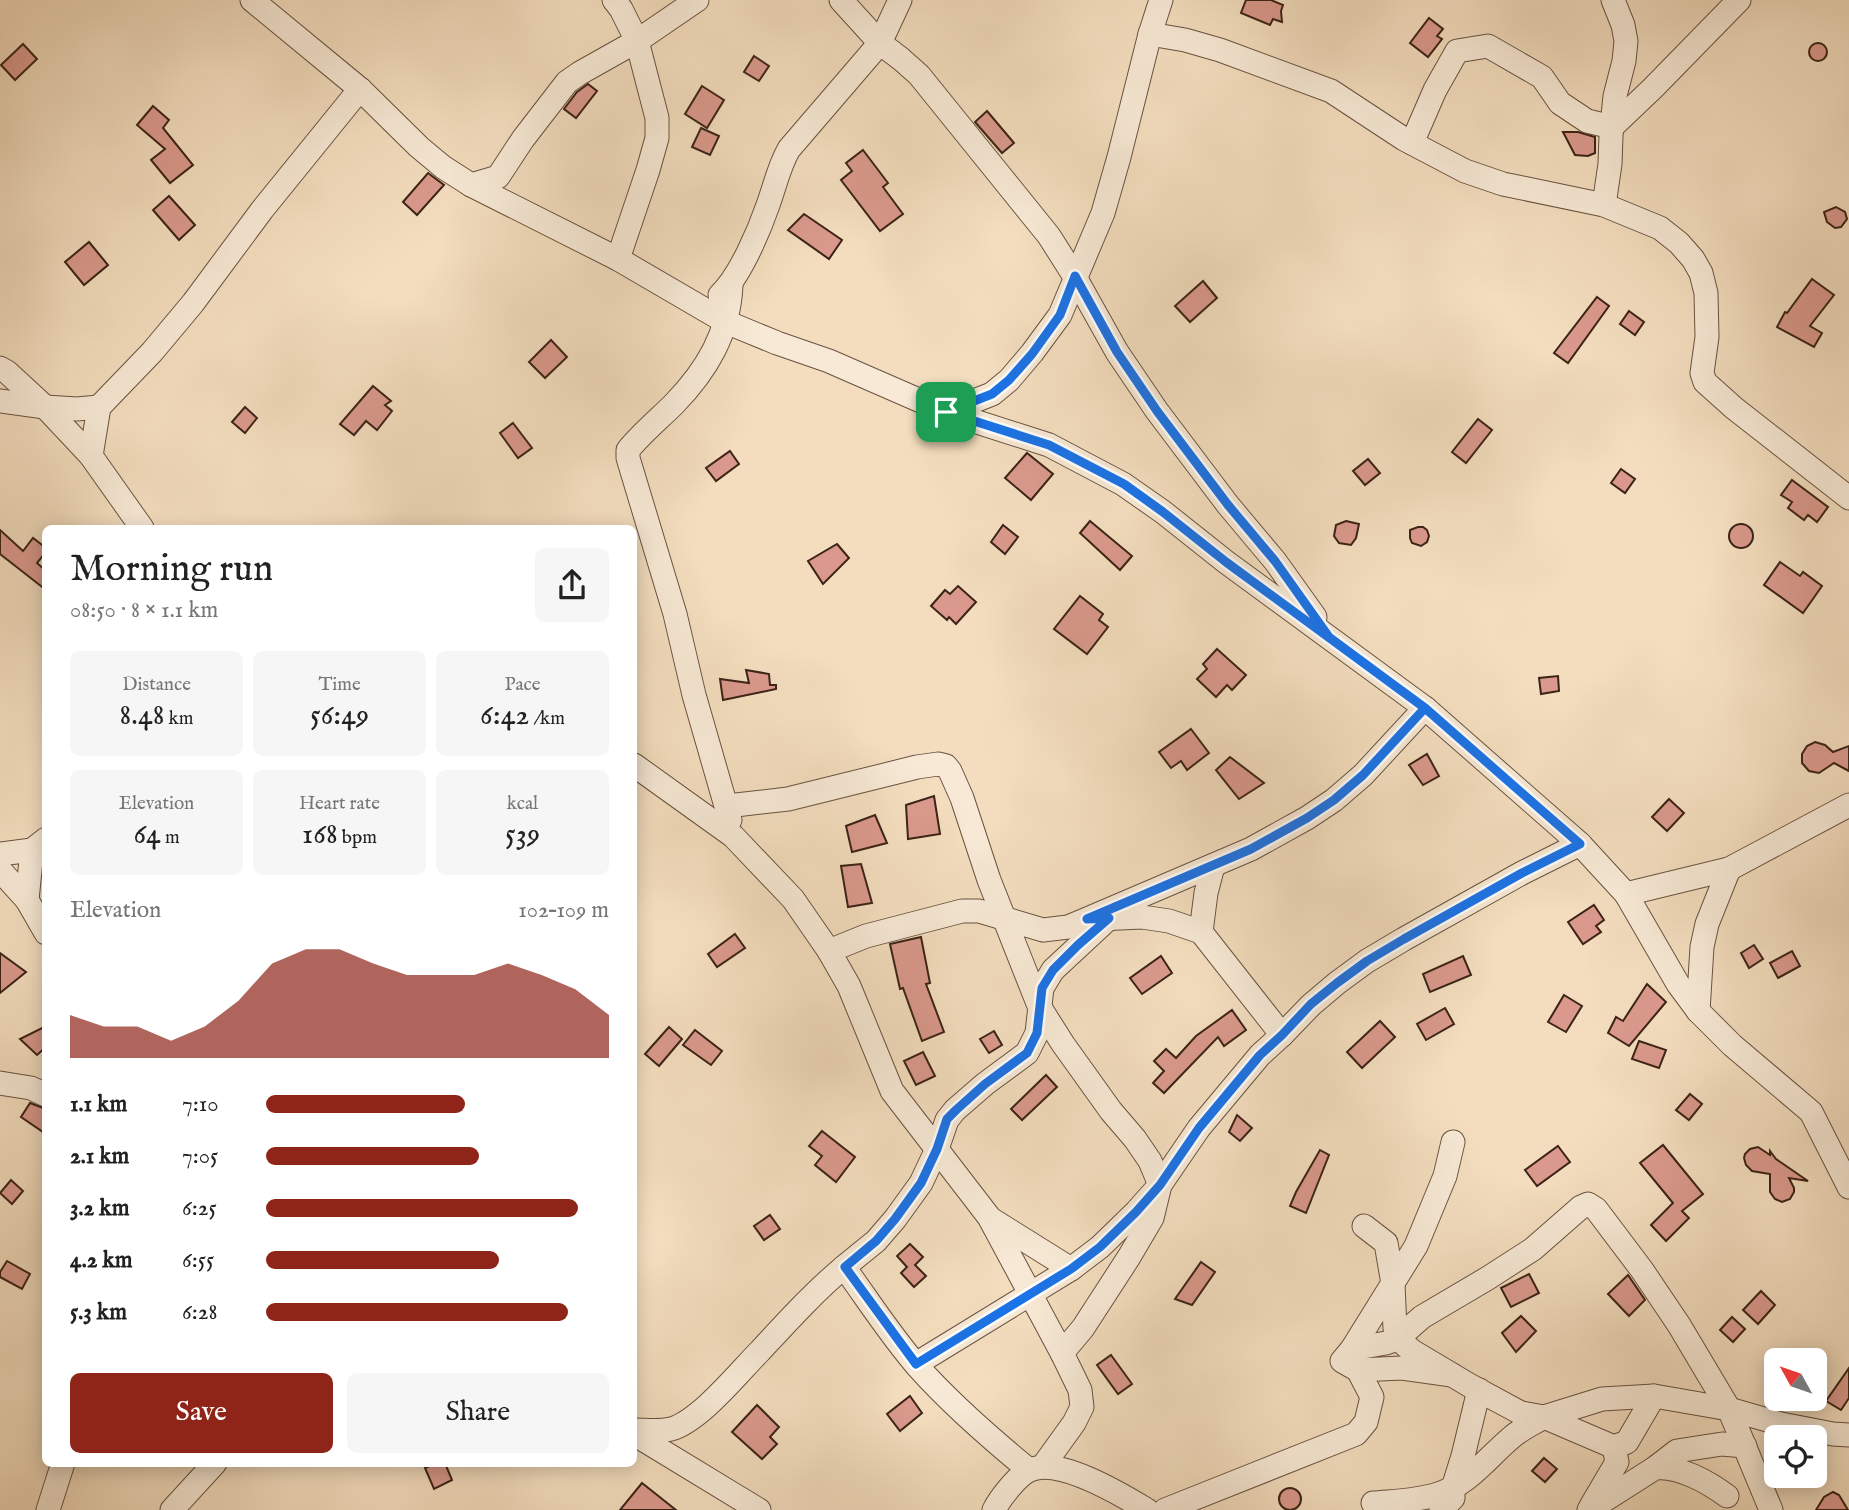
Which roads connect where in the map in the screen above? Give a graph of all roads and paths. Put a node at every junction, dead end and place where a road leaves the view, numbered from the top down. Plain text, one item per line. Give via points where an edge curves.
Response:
1 (252, 0) edge
2 (614, 0) edge
3 (697, 0) edge
4 (841, 0) edge
5 (901, 0) edge
6 (1161, 0) edge
7 (1613, 0) edge
8 (1740, 0) edge
9 (1150, 34) junction
10 (637, 41) junction
11 (880, 43) junction
12 (360, 89) junction
13 (1612, 128) junction
14 (1412, 144) junction
15 (471, 185) junction
16 (1604, 205) junction
17 (618, 259) junction
18 (1075, 276) junction
19 (731, 285) junction
20 (700, 308) junction
21 (726, 322) junction
22 (0, 368) edge
23 (0, 401) edge
24 (45, 407) junction
25 (99, 407) junction
26 (946, 412) junction
27 (91, 456) junction
28 (1849, 498) edge
29 (140, 525) edge
30 (1329, 637) junction
31 (1425, 708) junction
32 (637, 767) edge
33 (1849, 805) edge
34 (727, 806) junction
35 (733, 836) junction
36 (38, 844) edge
37 (1580, 844) junction
38 (0, 854) edge
39 (1213, 866) junction
40 (1729, 869) junction
41 (0, 870) edge
42 (1626, 894) junction
43 (27, 900) junction
44 (1003, 917) junction
45 (1098, 919) junction
46 (42, 926) edge
47 (1201, 932) junction
48 (829, 951) junction
49 (1039, 1006) junction
50 (1698, 1011) junction
51 (1282, 1035) junction
52 (0, 1083) edge
53 (42, 1093) edge
54 (1452, 1142) dead end
55 (937, 1149) junction
56 (1160, 1185) junction
57 (1849, 1187) edge
58 (989, 1217) junction
59 (1364, 1226) dead end
60 (845, 1267) junction
61 (1071, 1269) junction
62 (1393, 1284) junction
63 (1030, 1294) junction
64 (1403, 1337) junction
65 (1062, 1353) junction
66 (1355, 1359) junction
67 (916, 1364) junction
68 (1452, 1375) junction
69 (1479, 1390) junction
70 (1654, 1396) junction
71 (1729, 1409) junction
72 (1544, 1417) junction
73 (637, 1432) edge
74 (637, 1434) edge
75 (1849, 1435) edge
76 (1745, 1446) junction
77 (1614, 1447) junction
78 (61, 1467) edge
79 (211, 1467) edge
80 (1036, 1468) junction
81 (1655, 1468) junction
82 (1453, 1488) junction
83 (1727, 1496) dead end
84 (1373, 1503) dead end
85 (48, 1510) edge
86 (172, 1510) edge
87 (760, 1510) edge
88 (994, 1510) edge
89 (1147, 1510) edge
90 (1165, 1510) edge
91 (1441, 1510) edge
92 (1772, 1510) edge

1 - 12 street
2 - 10 street
3 - 10 street
4 - 11 street
5 - 11 street
6 - 9 street
7 - 13 street via 1626,41
8 - 13 street
9 - 14 street via 1220,50 1331,91
9 - 18 street via 1103,214
10 - 15 street via 567,82 498,177
10 - 17 street via 657,118 657,138
11 - 18 street via 919,75 1018,196
11 - 19 street via 782,160 768,206
12 - 15 street via 427,154
12 - 25 street via 193,303
13 - 14 street via 1587,121 1560,103 1542,77 1488,46 1457,51
13 - 16 street
14 - 16 street via 1503,184
15 - 17 street
16 - 28 street via 1660,228 1679,243 1701,273 1706,292 1705,382
17 - 20 street
18 - 26 street via 1060,315 1009,380 992,394
18 - 30 street via 1117,352 1157,411
19 - 20 street
19 - 21 street
20 - 21 street
21 - 26 street
21 - 34 street via 699,376 628,450 628,458
22 - 24 street
23 - 24 street
24 - 25 street
24 - 27 street
25 - 27 street
26 - 30 street via 1049,445 1124,484
27 - 29 street
30 - 31 street
31 - 37 street
31 - 39 street via 1334,800 1277,836
32 - 35 street
33 - 40 street
34 - 35 street
34 - 44 street via 788,799 917,767 946,766 962,798
35 - 48 street via 793,899
36 - 38 street
36 - 43 street
37 - 42 street
37 - 51 street via 1367,961 1311,1004
39 - 45 street via 1156,888
39 - 47 street
40 - 42 street
40 - 50 street via 1707,924
41 - 43 street
42 - 50 street
43 - 46 street
44 - 45 street via 1043,930
44 - 48 street via 962,911 866,936
44 - 49 street
45 - 47 street via 1142,917
45 - 49 street via 1053,970 1042,988
47 - 51 street
48 - 55 street via 849,986 892,1091
49 - 55 street via 1037,1033 1027,1053 947,1119
49 - 56 street via 1150,1161
50 - 57 street via 1811,1112
51 - 56 street via 1199,1128
52 - 53 street
54 - 62 street via 1445,1176 1416,1246
55 - 58 street
55 - 60 street via 921,1183 895,1219
56 - 61 street via 1100,1247
56 - 65 street via 1152,1218 1083,1328
58 - 61 street
58 - 63 street
59 - 62 street via 1386,1243
60 - 67 street
60 - 73 street via 811,1296 709,1404 672,1429
61 - 63 street
62 - 64 street via 1395,1329
62 - 66 street
63 - 65 street
63 - 67 street
64 - 66 street
64 - 68 street via 1412,1351
64 - 71 street via 1422,1317 1533,1249 1588,1204 1642,1270
65 - 80 street via 1080,1390 1082,1407
66 - 68 street
66 - 90 street via 1372,1396 1366,1422 1356,1434
67 - 80 street via 971,1420
68 - 69 street
69 - 72 street via 1521,1413
69 - 82 street
70 - 71 street
70 - 72 street via 1602,1399
70 - 77 street via 1627,1442
71 - 75 street via 1781,1424
71 - 76 street
72 - 77 street
72 - 82 street via 1513,1436
74 - 87 street
76 - 81 street via 1721,1444 1677,1451
76 - 92 street
77 - 81 street via 1617,1462 1589,1510
78 - 85 street
79 - 86 street
80 - 88 street via 998,1501
80 - 89 street via 1059,1468 1084,1477
81 - 83 street via 1667,1466 1709,1483
82 - 84 street via 1416,1500
82 - 91 street via 1452,1498

